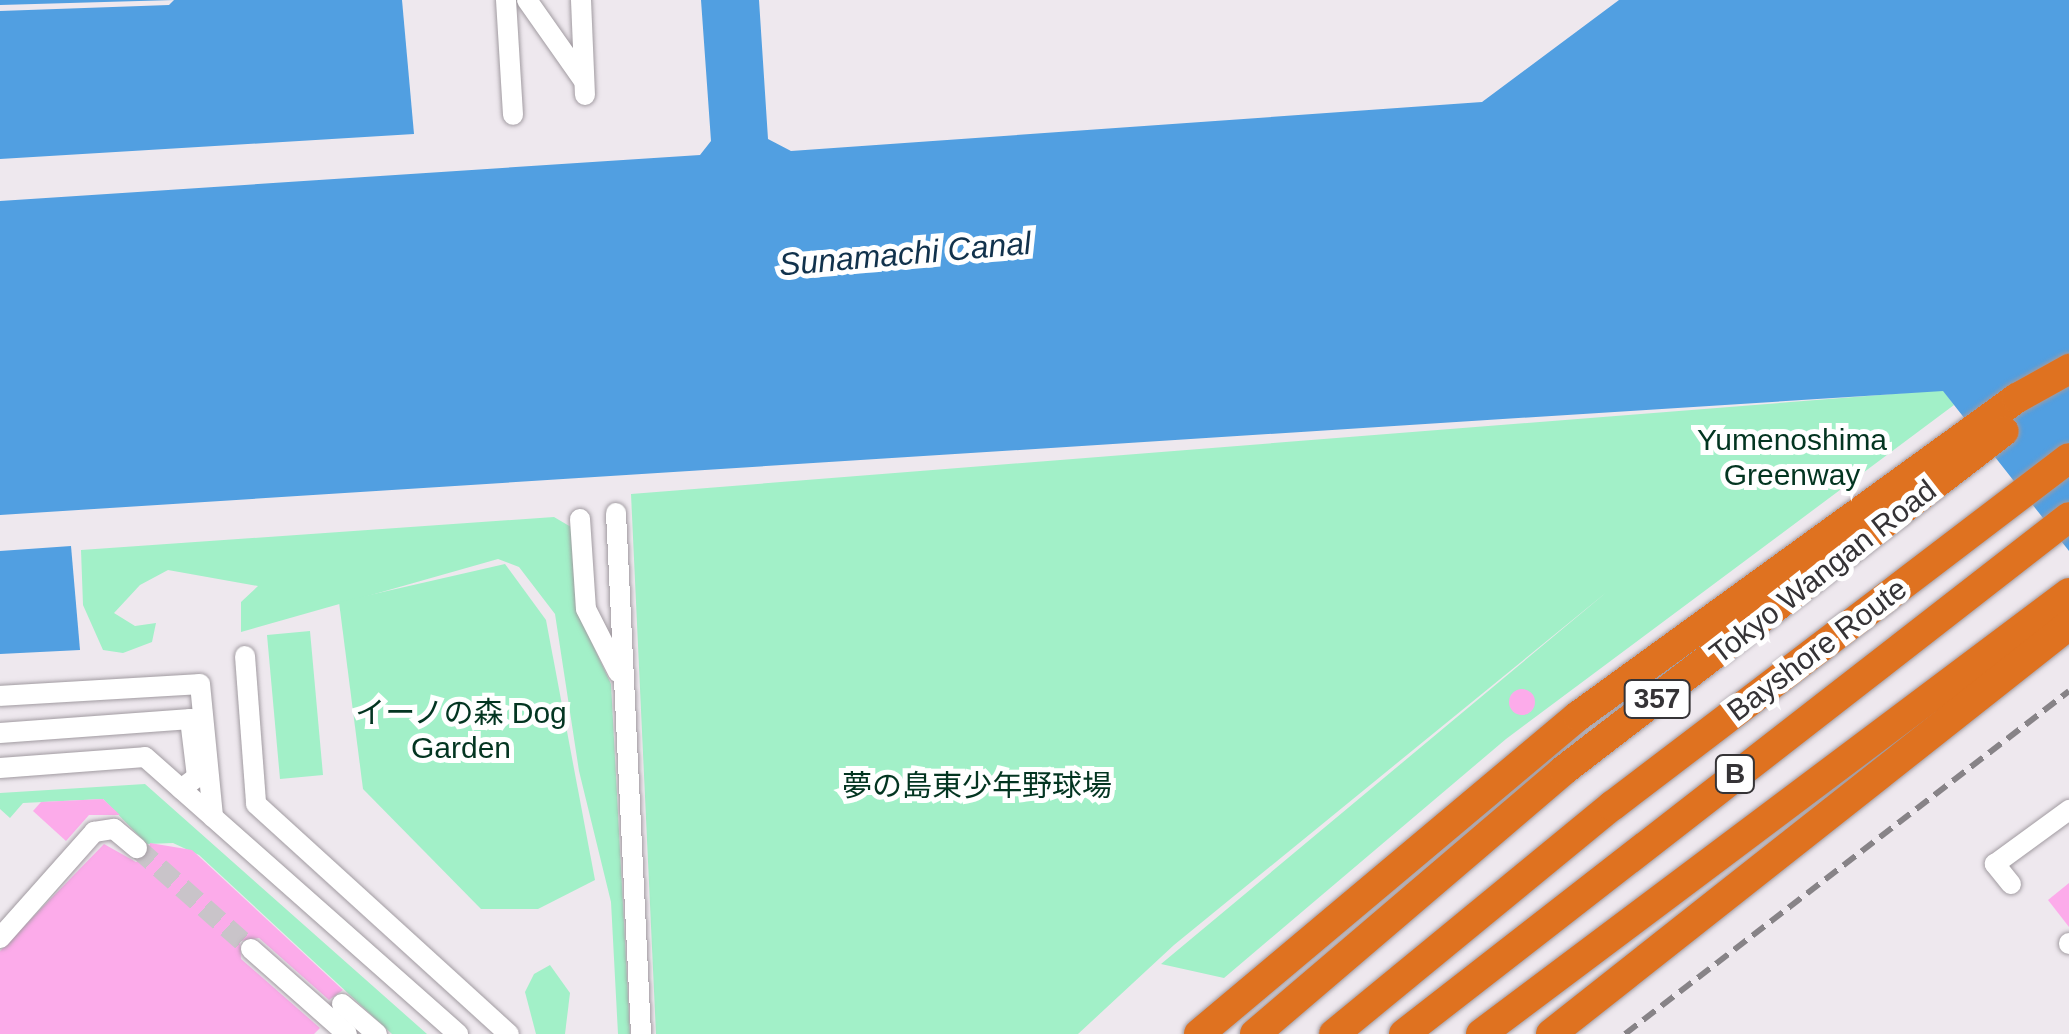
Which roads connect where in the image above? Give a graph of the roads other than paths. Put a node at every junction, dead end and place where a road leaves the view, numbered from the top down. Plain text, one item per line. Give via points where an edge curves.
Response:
1 (506, 0) edge
2 (527, 0) edge
3 (580, 0) edge
4 (514, 116) dead end
5 (2069, 368) edge
6 (2069, 378) edge
7 (2069, 458) edge
8 (616, 513) dead end
9 (2069, 517) edge
10 (580, 519) dead end
11 (2069, 593) edge
12 (2069, 625) edge
13 (245, 656) dead end
14 (621, 678) junction
15 (0, 696) edge
16 (0, 733) edge
17 (0, 768) edge
18 (182, 790) junction
19 (2069, 810) edge
20 (213, 818) junction
21 (137, 848) tunnel mouth
22 (2011, 884) dead end
23 (0, 938) edge
24 (251, 949) tunnel mouth
25 (342, 1004) dead end
26 (1208, 1031) edge
27 (504, 1032) edge
28 (347, 1034) edge
29 (376, 1034) edge
30 (458, 1034) edge
31 (641, 1034) edge
32 (1255, 1034) edge
33 (1334, 1034) edge
34 (1404, 1034) edge
35 (1481, 1034) edge
36 (1552, 1034) edge

1 - 4 lane
2 - 3 lane via 585,88
5 - 26 highway, 357 via 2016,398 1506,772
6 - 32 highway, Tokyo Wangan Road / 357 via 1564,770
7 - 33 highway, Bayshore Route / B via 1612,806
8 - 14 lane
9 - 34 highway, Bayshore Route / B
10 - 14 lane via 586,609
11 - 35 highway
12 - 36 highway
13 - 27 lane via 256,804
14 - 31 lane
15 - 20 lane via 200,684
16 - 18 lane via 190,719 197,778
17 - 18 lane via 145,757
18 - 20 lane
19 - 22 lane via 1995,864
20 - 30 lane
21 - 23 lane via 114,829 94,832
24 - 28 lane
25 - 29 lane

